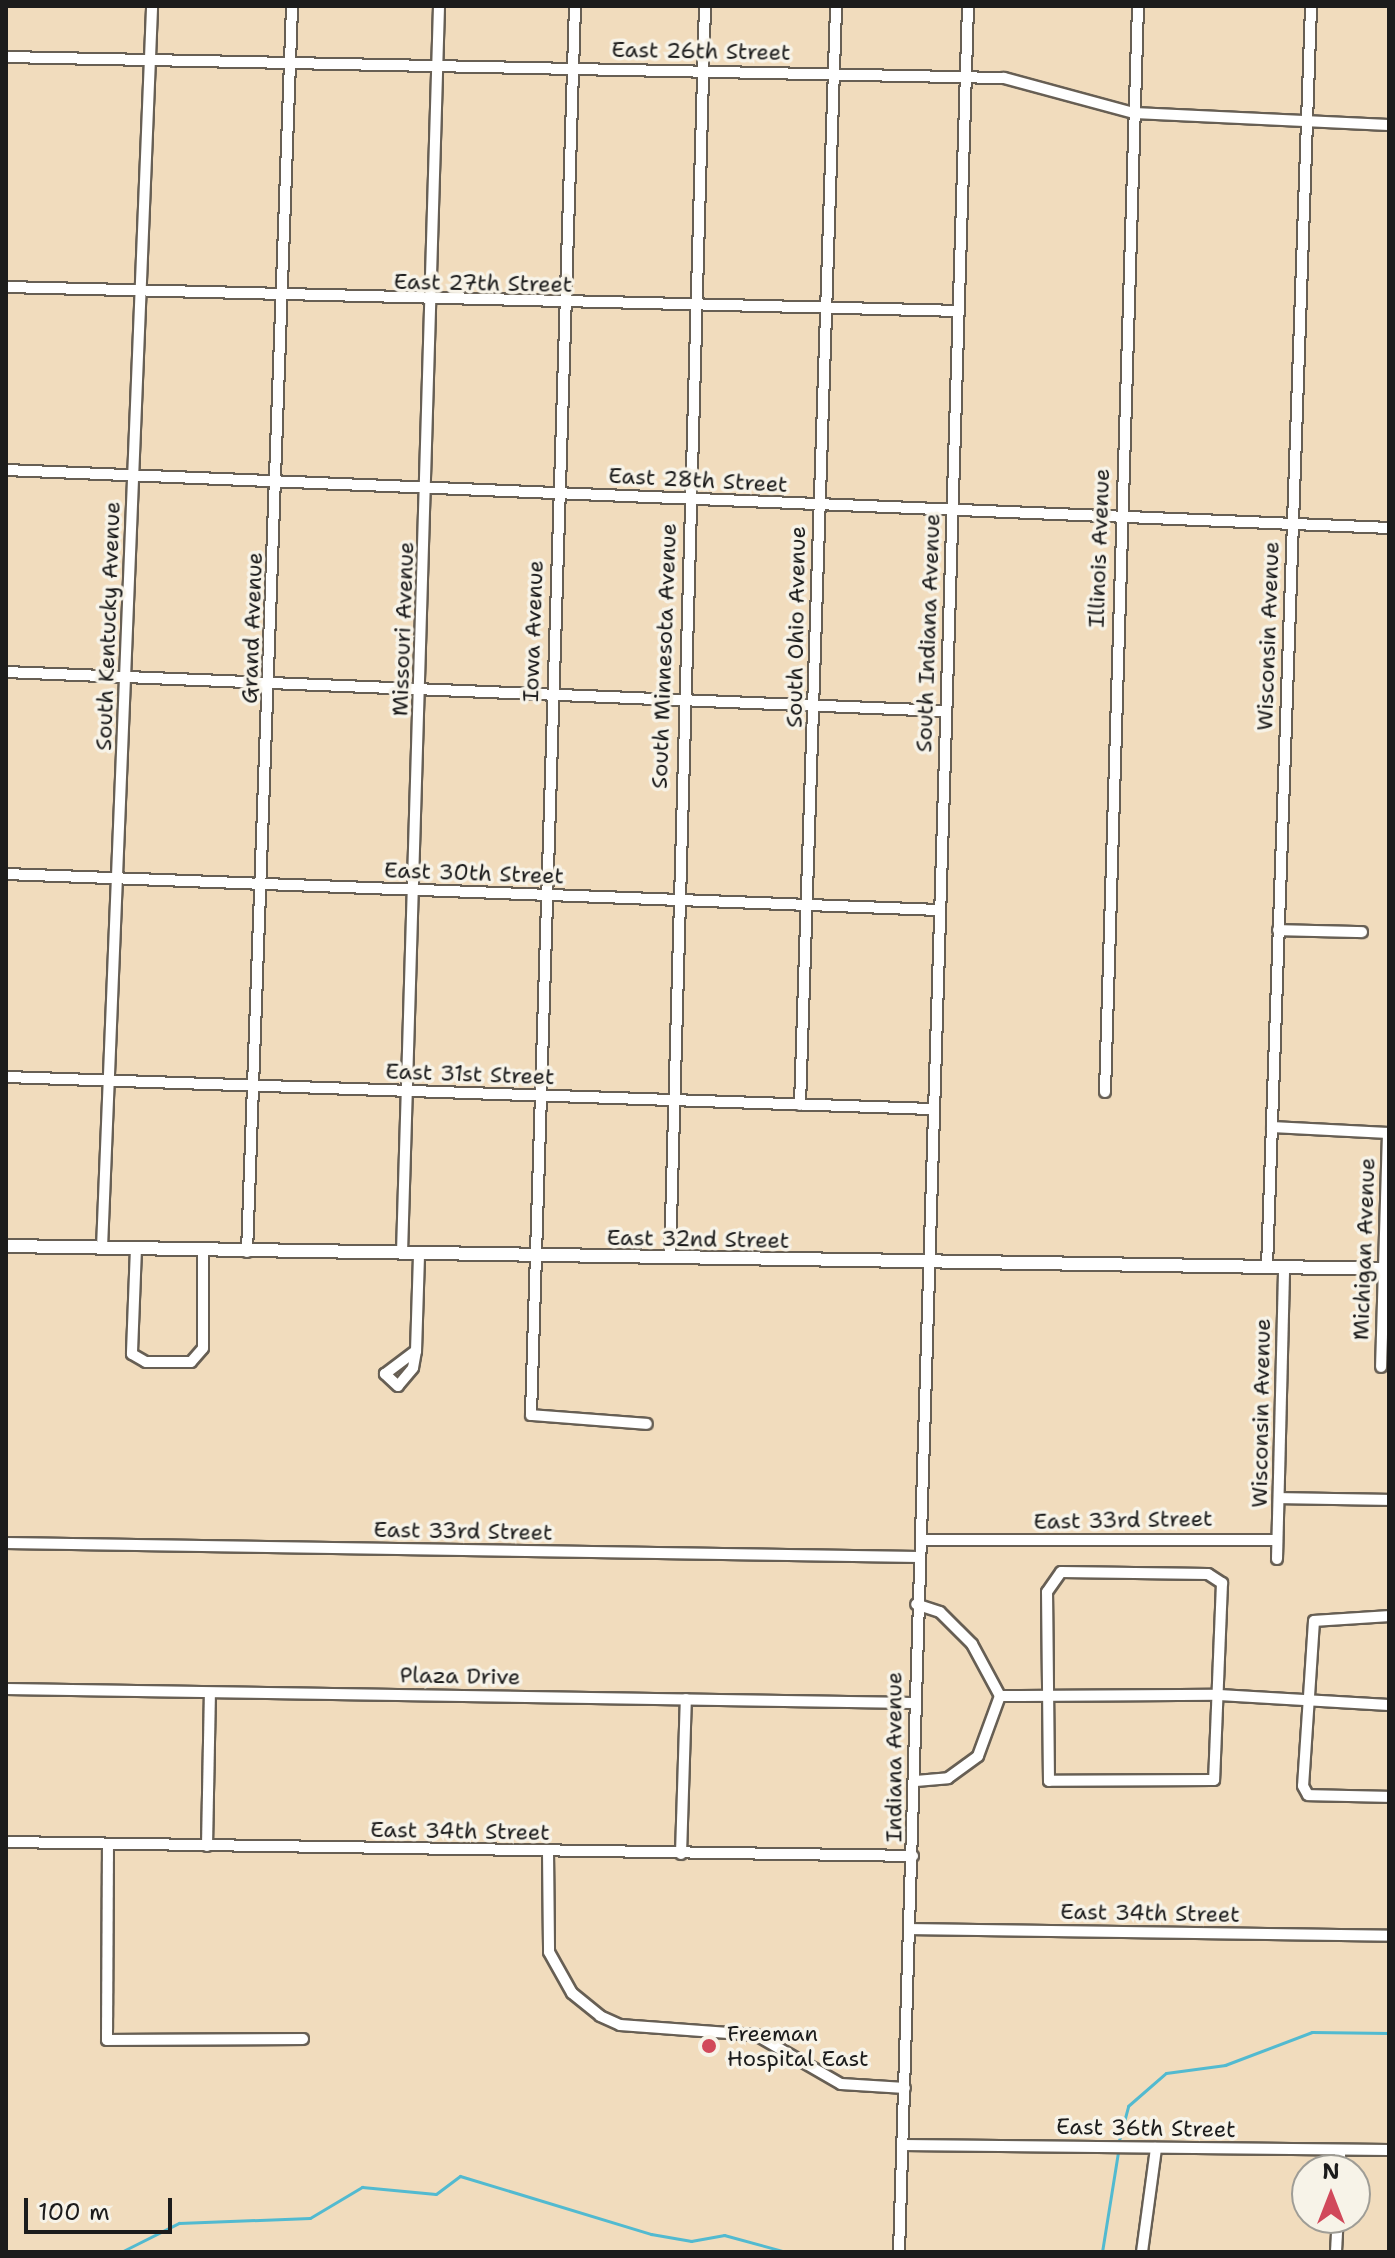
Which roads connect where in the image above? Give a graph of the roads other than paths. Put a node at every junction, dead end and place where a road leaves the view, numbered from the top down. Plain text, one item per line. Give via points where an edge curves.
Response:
1 (152, 6) edge
2 (292, 6) edge
3 (439, 6) edge
4 (575, 6) edge
5 (705, 6) edge
6 (836, 6) edge
7 (968, 6) edge
8 (1138, 6) edge
9 (1311, 6) edge
10 (6, 57) edge
11 (150, 57) junction
12 (291, 61) junction
13 (438, 65) junction
14 (572, 69) junction
15 (702, 71) junction
16 (834, 73) junction
17 (966, 77) junction
18 (1134, 113) junction
19 (1307, 122) junction
20 (1389, 125) edge
21 (6, 287) edge
22 (141, 293) junction
23 (282, 298) junction
24 (434, 303) junction
25 (564, 304) junction
26 (694, 306) junction
27 (826, 308) junction
28 (959, 311) junction
29 (6, 470) edge
30 (134, 475) junction
31 (277, 482) junction
32 (428, 488) junction
33 (558, 494) junction
34 (688, 499) junction
35 (819, 506) junction
36 (951, 512) junction
37 (1120, 518) junction
38 (1292, 524) junction
39 (1389, 528) edge
40 (6, 672) edge
41 (126, 677) junction
42 (269, 683) junction
43 (421, 689) junction
44 (551, 695) junction
45 (682, 700) junction
46 (814, 706) junction
47 (946, 711) junction
48 (6, 874) edge
49 (117, 879) junction
50 (262, 884) junction
51 (414, 890) junction
52 (545, 896) junction
53 (676, 901) junction
54 (807, 906) junction
55 (940, 910) junction
56 (1278, 930) junction
57 (1362, 932) dead end
58 (6, 1077) edge
59 (109, 1081) junction
60 (254, 1086) junction
61 (407, 1092) junction
62 (1105, 1092) dead end
63 (538, 1096) junction
64 (669, 1101) junction
65 (800, 1105) junction
66 (933, 1109) junction
67 (1272, 1127) junction
68 (1388, 1133) edge
69 (6, 1246) edge
70 (102, 1248) junction
71 (136, 1248) junction
72 (203, 1250) junction
73 (247, 1252) junction
74 (402, 1253) junction
75 (419, 1254) junction
76 (532, 1257) junction
77 (670, 1258) junction
78 (929, 1262) junction
79 (1267, 1267) junction
80 (1284, 1268) junction
81 (1386, 1269) edge
82 (416, 1351) dead end
83 (1381, 1367) dead end
84 (647, 1424) dead end
85 (1279, 1498) junction
86 (1389, 1500) edge
87 (921, 1540) junction
88 (1277, 1540) junction
89 (6, 1543) edge
90 (919, 1557) junction
91 (1277, 1559) dead end
92 (916, 1604) junction
93 (1389, 1616) edge
94 (6, 1689) edge
95 (210, 1693) junction
96 (1045, 1695) junction
97 (1219, 1695) junction
98 (1000, 1696) junction
99 (686, 1699) junction
100 (1309, 1701) junction
101 (913, 1703) junction
102 (1389, 1705) edge
103 (916, 1781) junction
104 (1389, 1797) edge
105 (6, 1842) edge
106 (108, 1844) junction
107 (207, 1846) junction
108 (548, 1852) junction
109 (681, 1854) junction
110 (913, 1856) junction
111 (911, 1929) junction
112 (1389, 1936) edge
113 (303, 2039) dead end
114 (905, 2088) junction
115 (903, 2145) junction
116 (1156, 2148) junction
117 (1340, 2150) junction
118 (1389, 2150) edge
119 (1340, 2154) edge
120 (899, 2252) edge
121 (1142, 2252) edge

1 - 11 street, South Kentucky Avenue
2 - 12 street, Grand Avenue
3 - 13 street, Missouri Avenue
4 - 14 street, Iowa Avenue
5 - 15 street, South Minnesota Avenue
6 - 16 street, South Ohio Avenue
7 - 17 street, South Indiana Avenue
8 - 18 street, Illinois Avenue
9 - 19 street, Wisconsin Avenue
10 - 11 street, East 26th Street
11 - 12 street, East 26th Street
11 - 22 street, South Kentucky Avenue
12 - 13 street, East 26th Street
12 - 23 street, Grand Avenue
13 - 14 street, East 26th Street
13 - 24 street, Missouri Avenue
14 - 15 street, East 26th Street
14 - 25 street, Iowa Avenue
15 - 16 street, East 26th Street
15 - 26 street, South Minnesota Avenue
16 - 17 street, East 26th Street
16 - 27 street, South Ohio Avenue
17 - 18 street, East 26th Street via 1049,87
17 - 28 street, South Indiana Avenue
18 - 19 street, East 26th Street
18 - 37 street, Illinois Avenue
19 - 20 street, East 26th Street
19 - 38 street, Wisconsin Avenue
21 - 22 street, East 27th Street
22 - 23 street, East 27th Street
22 - 30 street, South Kentucky Avenue
23 - 24 street, East 27th Street
23 - 31 street, Grand Avenue
24 - 25 street, East 27th Street
24 - 32 street, Missouri Avenue
25 - 26 street, East 27th Street
25 - 33 street, Iowa Avenue
26 - 27 street, East 27th Street
26 - 34 street, South Minnesota Avenue
27 - 28 street, East 27th Street
27 - 35 street, South Ohio Avenue
28 - 36 street, South Indiana Avenue
29 - 30 street, East 28th Street
30 - 31 street, East 28th Street
30 - 41 street, South Kentucky Avenue
31 - 32 street, East 28th Street
31 - 42 street, Grand Avenue
32 - 33 street, East 28th Street
32 - 43 street, Missouri Avenue
33 - 34 street, East 28th Street
33 - 44 street, Iowa Avenue
34 - 35 street, East 28th Street
34 - 45 street, South Minnesota Avenue
35 - 36 street, East 28th Street
35 - 46 street, South Ohio Avenue
36 - 37 street, East 28th Street
36 - 47 street, South Indiana Avenue
37 - 38 street, East 28th Street
37 - 62 street, Illinois Avenue
38 - 39 street, East 28th Street
38 - 56 street, Wisconsin Avenue
40 - 41 street
41 - 42 street
41 - 49 street, South Kentucky Avenue
42 - 43 street
42 - 50 street, Grand Avenue
43 - 44 street
43 - 51 street, Missouri Avenue
44 - 45 street
44 - 52 street, Iowa Avenue
45 - 46 street
45 - 53 street, South Minnesota Avenue
46 - 47 street
46 - 54 street, South Ohio Avenue
47 - 55 street, South Indiana Avenue
48 - 49 street, East 30th Street
49 - 50 street, East 30th Street
49 - 59 street, South Kentucky Avenue
50 - 51 street, East 30th Street
50 - 60 street, Grand Avenue
51 - 52 street, East 30th Street
51 - 61 street, Missouri Avenue
52 - 53 street, East 30th Street
52 - 63 street, Iowa Avenue
53 - 54 street, East 30th Street
53 - 64 street, South Minnesota Avenue
54 - 55 street, East 30th Street
54 - 65 street, South Ohio Avenue
55 - 66 street, South Indiana Avenue
56 - 57 street
56 - 67 street, Wisconsin Avenue
58 - 59 street, East 31st Street
59 - 60 street, East 31st Street
59 - 70 street, South Kentucky Avenue
60 - 61 street, East 31st Street
60 - 73 street, Grand Avenue
61 - 63 street, East 31st Street
61 - 74 street, Missouri Avenue
63 - 64 street, East 31st Street
63 - 76 street, Iowa Avenue
64 - 65 street, East 31st Street
64 - 77 street, South Minnesota Avenue
65 - 66 street, East 31st Street
66 - 78 street, South Indiana Avenue
67 - 68 street
67 - 79 street, Wisconsin Avenue
68 - 81 street, Michigan Avenue
69 - 70 main road, East 32nd Street
70 - 71 main road, East 32nd Street
71 - 72 main road, East 32nd Street
71 - 72 street via 132,1354 146,1362 191,1362 203,1348
72 - 73 main road, East 32nd Street
73 - 74 main road, East 32nd Street
74 - 75 main road, East 32nd Street
75 - 76 main road, East 32nd Street
75 - 82 street
76 - 77 main road, East 32nd Street
76 - 84 street, Iowa Avenue via 531,1415
77 - 78 main road, East 32nd Street
78 - 79 main road, East 32nd Street
78 - 87 street, Indiana Avenue
79 - 80 main road, East 32nd Street
80 - 81 main road, East 32nd Street
80 - 85 street, Wisconsin Avenue
81 - 83 street, Michigan Avenue
85 - 86 street
85 - 88 street, Wisconsin Avenue
87 - 88 street, East 33rd Street
87 - 90 street, Indiana Avenue
88 - 91 street, Wisconsin Avenue
89 - 90 street, East 33rd Street
90 - 92 street, Indiana Avenue
92 - 98 street via 940,1612 972,1644
92 - 101 street, Indiana Avenue
93 - 100 street via 1314,1621
94 - 95 street, Plaza Drive
95 - 99 street, Plaza Drive
95 - 107 street
96 - 97 street
96 - 97 street via 1049,1781 1104,1784 1214,1780
96 - 97 street via 1047,1592 1061,1572 1208,1574 1222,1583
96 - 98 street
97 - 100 street
98 - 103 street via 978,1756 948,1778
99 - 101 street, Plaza Drive
99 - 109 street
100 - 102 street
100 - 104 street via 1308,1795
101 - 103 street, Indiana Avenue
103 - 110 street, Indiana Avenue
105 - 106 street, East 34th Street
106 - 107 street, East 34th Street
106 - 113 street via 103,2026 110,2042
107 - 108 street, East 34th Street
108 - 109 street, East 34th Street
108 - 114 street via 553,1965 572,1993 620,2025 756,2035 841,2084
109 - 110 street, East 34th Street
110 - 111 street, Indiana Avenue
111 - 112 street, East 34th Street
111 - 114 street, Indiana Avenue
114 - 115 street, Indiana Avenue
115 - 116 street, East 36th Street
115 - 120 street, Indiana Avenue
116 - 117 street, East 36th Street
116 - 121 street
117 - 118 street, East 36th Street
117 - 119 street

